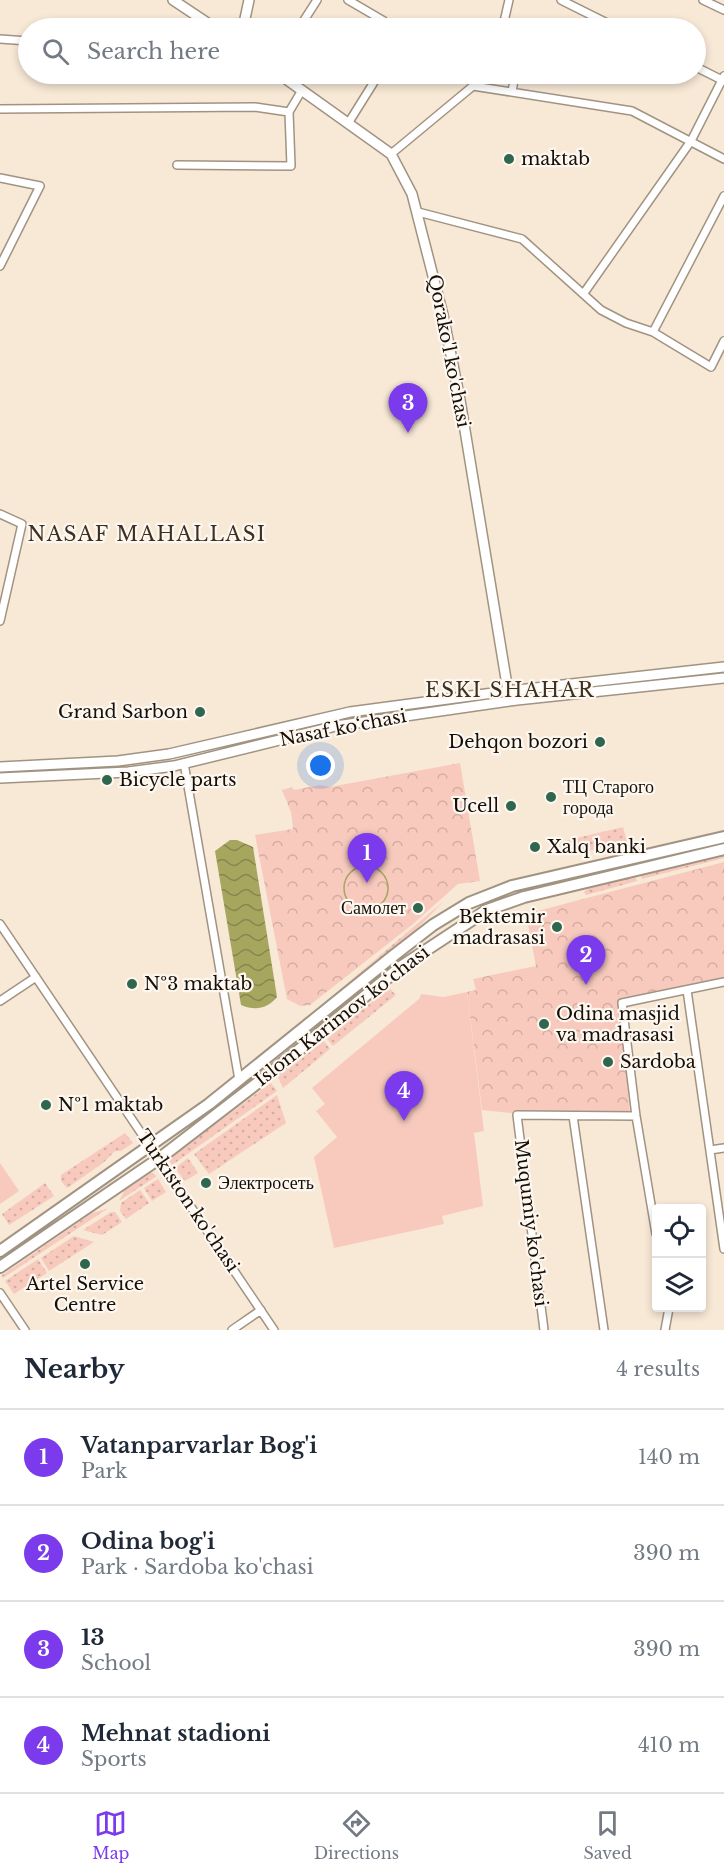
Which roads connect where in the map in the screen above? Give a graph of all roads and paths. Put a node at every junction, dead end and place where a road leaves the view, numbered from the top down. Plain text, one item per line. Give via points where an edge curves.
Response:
1 (173, 0) edge
2 (249, 0) edge
3 (317, 0) edge
4 (348, 0) edge
5 (509, 0) edge
6 (561, 0) edge
7 (703, 0) edge
8 (724, 10) edge
9 (200, 18) edge
10 (245, 18) edge
11 (305, 18) edge
12 (379, 18) edge
13 (505, 18) edge
14 (597, 18) edge
15 (0, 39) edge
16 (18, 40) edge
17 (706, 71) edge
18 (723, 79) edge
19 (294, 84) edge
20 (373, 84) edge
21 (513, 84) edge
22 (303, 90) junction
23 (512, 92) junction
24 (0, 109) edge
25 (289, 112) junction
26 (349, 122) junction
27 (691, 141) junction
28 (392, 154) junction
29 (724, 159) edge
30 (177, 165) dead end
31 (0, 178) edge
32 (724, 196) edge
33 (418, 212) junction
34 (0, 266) edge
35 (584, 293) junction
36 (653, 332) junction
37 (724, 341) edge
38 (0, 514) edge
39 (0, 621) edge
40 (724, 667) edge
41 (646, 674) junction
42 (724, 678) edge
43 (647, 685) junction
44 (508, 691) junction
45 (510, 701) junction
46 (184, 763) junction
47 (0, 767) edge
48 (0, 778) edge
49 (724, 837) edge
50 (724, 849) edge
51 (0, 924) edge
52 (371, 974) junction
53 (36, 977) junction
54 (724, 982) edge
55 (379, 985) junction
56 (687, 990) junction
57 (0, 1001) edge
58 (239, 1080) junction
59 (573, 1116) junction
60 (636, 1116) junction
61 (151, 1146) junction
62 (724, 1148) edge
63 (710, 1150) junction
64 (160, 1158) junction
65 (652, 1206) edge
66 (724, 1249) edge
67 (0, 1251) edge
68 (0, 1268) edge
69 (0, 1293) edge
70 (261, 1310) junction
71 (668, 1312) edge
72 (25, 1330) edge
73 (232, 1330) edge
74 (274, 1330) edge
75 (544, 1330) edge
76 (604, 1330) edge
77 (665, 1330) edge

1 - 9 main road
2 - 10 main road
3 - 11 street
4 - 12 street
5 - 13 street
6 - 14 street
7 - 8 street
15 - 16 street
17 - 18 street
18 - 27 street
19 - 22 main road, Qorako'l ko'chasi
20 - 26 street
21 - 23 street
22 - 25 street
22 - 26 main road, Qorako'l ko'chasi
23 - 27 street via 632,111
23 - 28 street via 474,86
24 - 25 street via 243,107
25 - 30 street via 291,166
26 - 28 main road, Qorako'l ko'chasi
27 - 29 street
27 - 35 street
28 - 33 main road, Qorako'l ko'chasi
31 - 34 street via 40,186
32 - 36 street
33 - 35 street via 522,239
33 - 44 main road, Qorako'l ko'chasi via 460,399
35 - 36 street via 601,310
36 - 37 street via 711,367
38 - 39 street via 22,524
40 - 41 main road, Nasaf ko‘chasi
41 - 43 main road
41 - 44 main road, Nasaf ko‘chasi
42 - 43 main road, Nasaf ko‘chasi
43 - 45 main road, Nasaf ko‘chasi
44 - 45 street
44 - 47 main road, Nasaf ko‘chasi via 350,712 159,755
45 - 46 main road, Nasaf ko‘chasi via 336,726
46 - 48 main road, Nasaf ko‘chasi via 128,772
46 - 58 street
49 - 52 main road, Islom Karimov ko‘chasi via 489,893 433,925
50 - 55 main road, Islom Karimov ko‘chasi via 495,906 431,944
51 - 53 street, Turkiston ko'chasi
52 - 55 main road
52 - 58 main road, Islom Karimov ko‘chasi
53 - 57 street
53 - 61 street, Turkiston ko'chasi
54 - 56 street
55 - 64 main road, Islom Karimov ko‘chasi
56 - 60 street via 622,1003
56 - 63 street
58 - 61 main road, Islom Karimov ko‘chasi
59 - 60 street
59 - 75 street, Muqumiy ko'chasi via 517,1115
59 - 76 street
60 - 65 street
61 - 64 street, Turkiston ko'chasi
61 - 67 main road, Islom Karimov ko‘chasi
62 - 63 street
63 - 66 street
64 - 68 main road, Islom Karimov ko‘chasi
64 - 70 street, Turkiston ko'chasi
69 - 72 street
70 - 73 street
70 - 74 street, Turkiston ko'chasi
71 - 77 street

